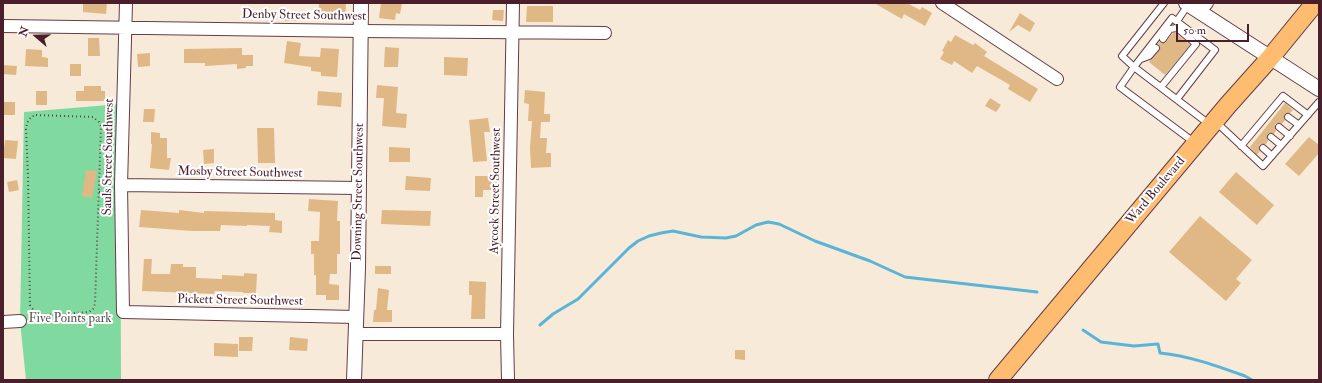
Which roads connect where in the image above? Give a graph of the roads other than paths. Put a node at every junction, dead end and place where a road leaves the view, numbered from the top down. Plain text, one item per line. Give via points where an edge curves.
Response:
1 (126, 3) edge
2 (361, 3) edge
3 (513, 3) edge
4 (1164, 3) edge
5 (1315, 3) edge
6 (949, 5) edge
7 (1195, 6) edge
8 (1177, 21) junction
9 (3, 26) edge
10 (125, 27) junction
11 (361, 31) junction
12 (513, 32) junction
13 (605, 33) dead end
14 (1162, 39) dead end
15 (1156, 48) dead end
16 (1270, 58) junction
17 (1140, 59) junction
18 (1134, 67) junction
19 (1058, 79) dead end
20 (1161, 87) junction
21 (1319, 89) edge
22 (1177, 99) junction
23 (1319, 102) edge
24 (1308, 115) junction
25 (1288, 117) dead end
26 (1213, 123) junction
27 (1299, 126) junction
28 (1279, 127) dead end
29 (1290, 136) junction
30 (1271, 137) dead end
31 (1196, 144) junction
32 (1281, 145) junction
33 (1241, 146) junction
34 (1262, 148) dead end
35 (1272, 156) junction
36 (122, 185) junction
37 (359, 188) junction
38 (123, 312) joint
39 (356, 317) junction
40 (20, 321) dead end
41 (3, 322) edge
42 (355, 334) junction
43 (508, 334) junction
44 (1000, 379) edge
45 (354, 380) edge
46 (508, 380) edge

1 - 10 street, Sauls Street Southwest
2 - 11 street, Downing Street Southwest
3 - 12 street, Aycock Street Southwest
4 - 18 lane via 1122,56
5 - 16 main road, Ward Boulevard
6 - 19 street
7 - 8 lane
7 - 16 street
8 - 17 lane via 1172,18
8 - 22 lane via 1215,50
9 - 10 street, Denby Street Southwest
10 - 11 street, Denby Street Southwest
10 - 36 street, Sauls Street Southwest
11 - 12 street, Denby Street Southwest
11 - 37 street, Downing Street Southwest
12 - 13 street, Denby Street Southwest
12 - 43 street, Aycock Street Southwest
14 - 20 lane via 1170,29 1177,28 1196,44
15 - 17 lane via 1150,56
16 - 21 street
16 - 26 main road, Ward Boulevard
17 - 18 lane
18 - 20 lane
18 - 31 lane via 1120,87
20 - 22 lane
22 - 26 lane
23 - 24 lane
24 - 27 lane
24 - 33 lane via 1283,96 1277,108 1252,139
25 - 27 lane
26 - 31 main road, Ward Boulevard
26 - 33 lane
27 - 29 lane
28 - 29 lane
29 - 32 lane
30 - 32 lane
31 - 44 main road, Ward Boulevard
32 - 35 lane
33 - 35 lane via 1263,166
34 - 35 lane
36 - 37 street, Mosby Street Southwest
36 - 38 street, Sauls Street Southwest
37 - 39 street, Downing Street Southwest
38 - 39 street, Pickett Street Southwest
39 - 42 street, Downing Street Southwest
40 - 41 street
42 - 43 street
42 - 45 street, Downing Street Southwest
43 - 46 street, Aycock Street Southwest

